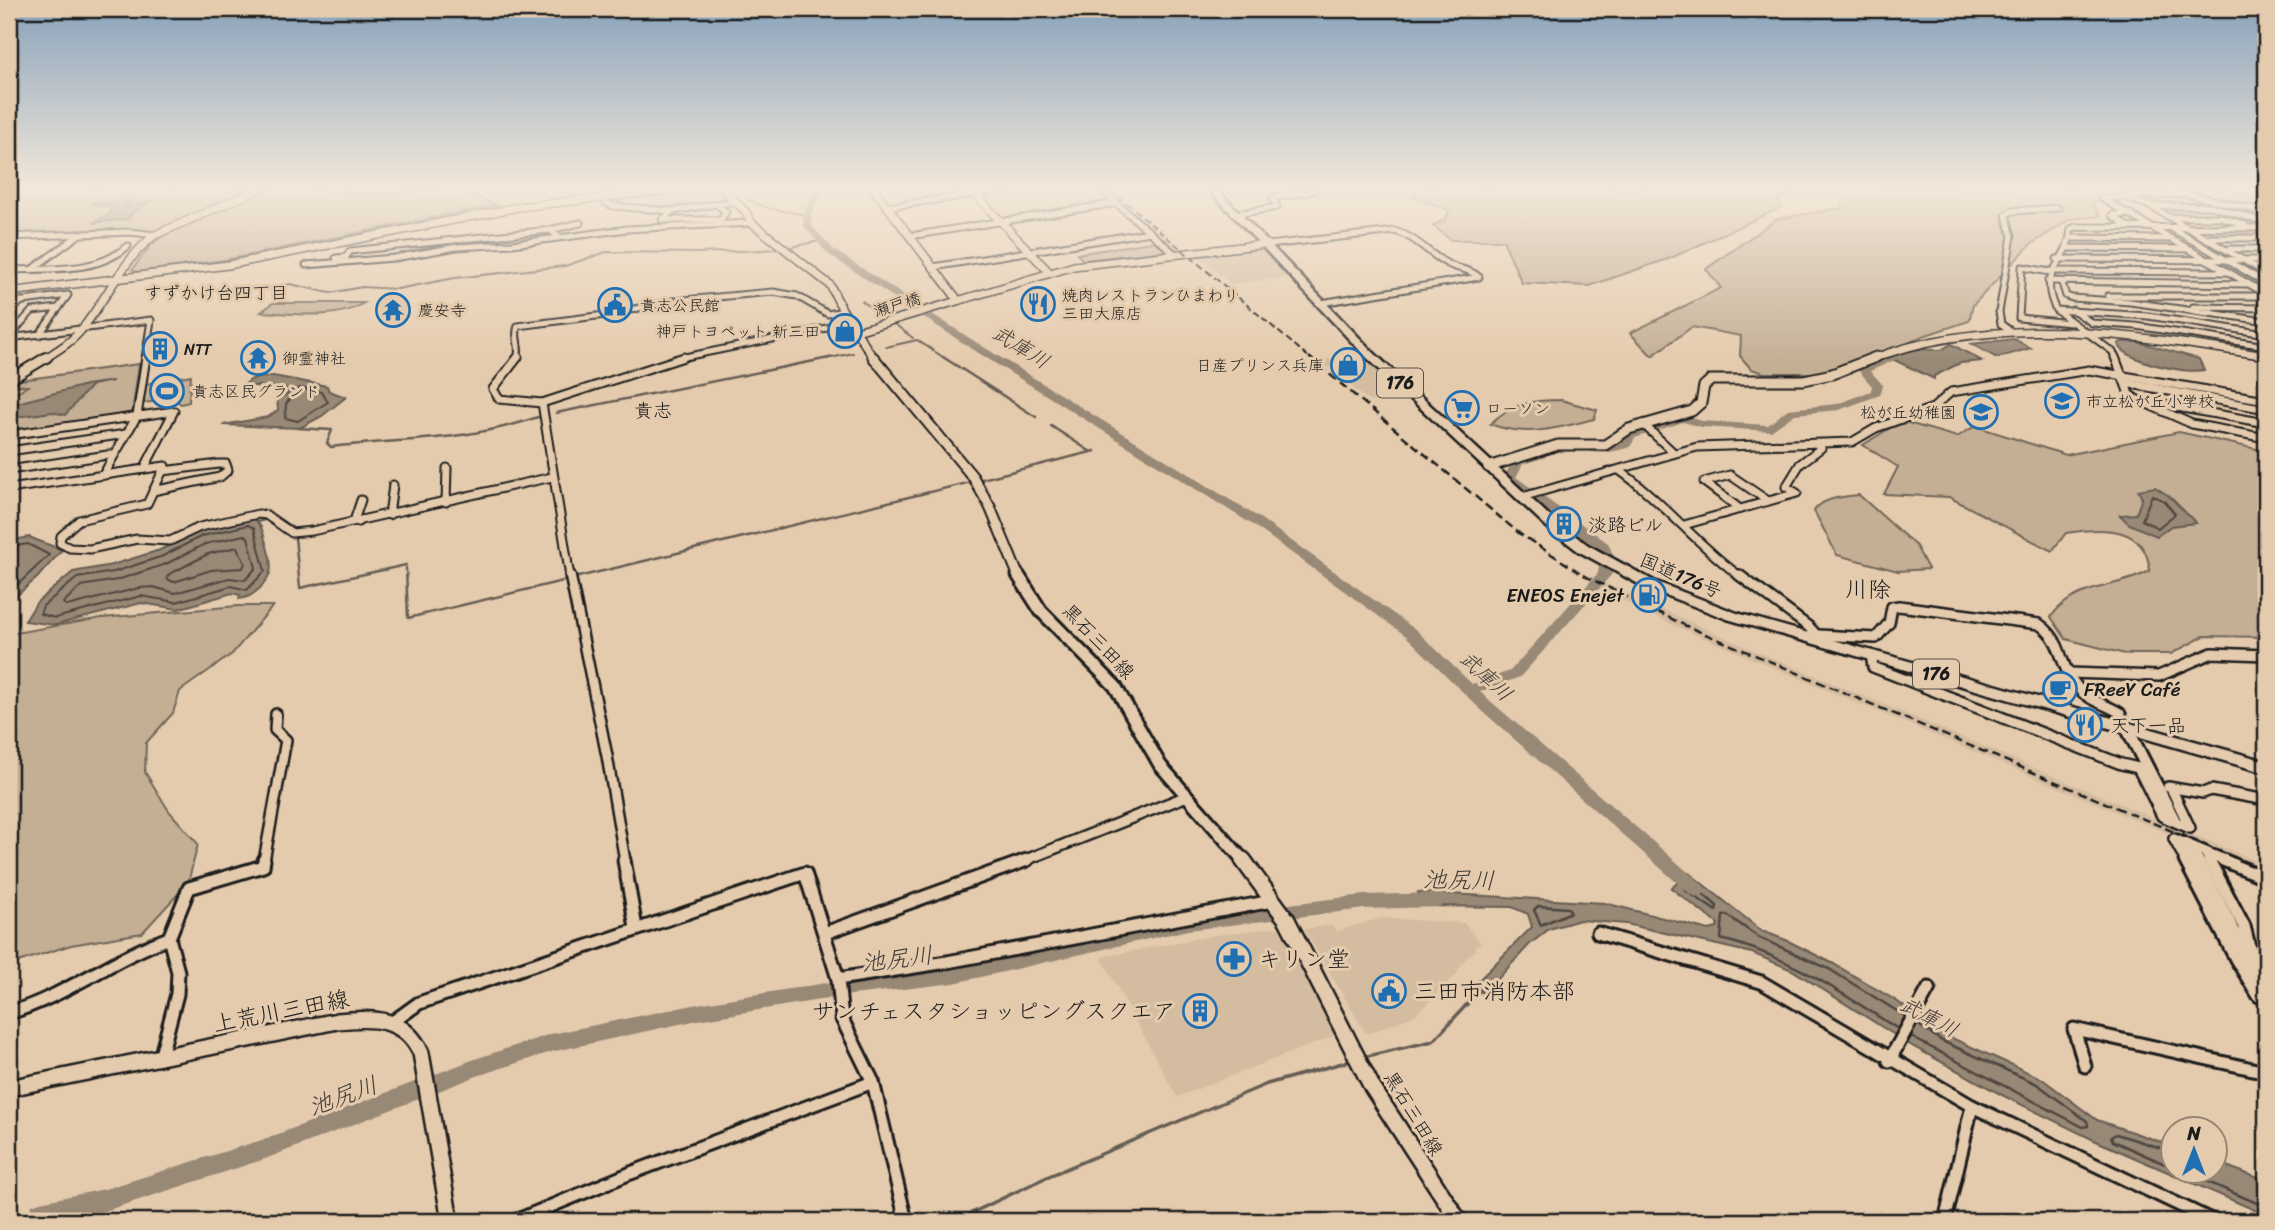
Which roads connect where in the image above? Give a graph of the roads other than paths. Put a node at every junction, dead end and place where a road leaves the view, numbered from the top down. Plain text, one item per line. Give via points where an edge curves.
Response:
1 (63, 246) edge
2 (128, 246) dead end
3 (140, 246) edge
4 (311, 246) edge
5 (321, 246) edge
6 (396, 246) edge
7 (417, 246) edge
8 (470, 246) edge
9 (781, 246) edge
10 (918, 246) edge
11 (1023, 246) edge
12 (1062, 246) edge
13 (1166, 246) edge
14 (1242, 246) edge
15 (1269, 246) edge
16 (1425, 246) edge
17 (2010, 246) edge
18 (2186, 246) edge
19 (2204, 246) edge
20 (2221, 246) edge
21 (2068, 248) joint
22 (2103, 249) junction
23 (2225, 249) junction
24 (2266, 249) edge
25 (2192, 250) junction
26 (1028, 252) junction
27 (1174, 253) junction
28 (410, 256) junction
29 (2057, 259) junction
30 (2119, 260) junction
31 (2210, 260) junction
32 (2228, 260) junction
33 (2245, 260) junction
34 (2266, 260) edge
35 (933, 267) junction
36 (32, 270) junction
37 (9, 271) edge
38 (2050, 271) junction
39 (2137, 271) junction
40 (1049, 272) junction
41 (2230, 272) junction
42 (2266, 272) edge
43 (118, 278) junction
44 (2048, 281) junction
45 (2266, 283) edge
46 (2062, 284) junction
47 (2157, 284) junction
48 (2250, 284) junction
49 (9, 291) edge
50 (2266, 295) edge
51 (2175, 296) junction
52 (958, 300) junction
53 (2101, 300) junction
54 (21, 301) junction
55 (9, 303) edge
56 (1321, 303) junction
57 (59, 308) junction
58 (2266, 308) edge
59 (2193, 309) junction
60 (2056, 310) junction
61 (2073, 310) junction
62 (844, 311) junction
63 (9, 315) edge
64 (2266, 321) edge
65 (2071, 323) junction
66 (2200, 324) junction
67 (854, 327) junction
68 (82, 329) junction
69 (2012, 331) junction
70 (2088, 334) junction
71 (2266, 334) edge
72 (39, 335) junction
73 (2204, 336) junction
74 (9, 338) edge
75 (2266, 346) edge
76 (2266, 356) edge
77 (2122, 373) junction
78 (9, 380) edge
79 (2126, 383) junction
80 (2136, 399) junction
81 (2266, 400) edge
82 (542, 403) junction
83 (2254, 407) junction
84 (2266, 409) edge
85 (136, 416) junction
86 (2264, 423) edge
87 (1645, 427) junction
88 (126, 434) junction
89 (9, 435) edge
90 (2266, 436) edge
91 (1818, 445) junction
92 (9, 451) edge
93 (1674, 453) junction
94 (114, 454) junction
95 (1488, 467) junction
96 (447, 468) dead end
97 (144, 469) junction
98 (9, 470) edge
99 (1619, 470) junction
100 (163, 471) junction
101 (103, 475) junction
102 (552, 477) junction
103 (393, 485) dead end
104 (9, 489) edge
105 (153, 491) junction
106 (1529, 496) junction
107 (361, 500) dead end
108 (1768, 501) junction
109 (446, 502) junction
110 (1740, 509) junction
111 (390, 515) junction
112 (358, 522) junction
113 (1684, 525) junction
114 (1819, 638) junction
115 (1871, 655) junction
116 (2266, 655) edge
117 (2069, 673) junction
118 (276, 714) dead end
119 (2128, 730) junction
120 (2266, 767) edge
121 (2143, 769) junction
122 (2155, 785) junction
123 (2171, 788) junction
124 (1187, 796) junction
125 (2266, 800) edge
126 (2174, 820) tunnel mouth
127 (2189, 848) tunnel mouth
128 (2205, 852) junction
129 (2266, 878) edge
130 (1274, 901) junction
131 (636, 928) junction
132 (825, 933) junction
133 (1598, 933) dead end
134 (169, 938) junction
135 (2266, 978) edge
136 (838, 979) junction
137 (1929, 988) dead end
138 (2266, 998) edge
139 (2266, 1005) edge
140 (9, 1013) edge
141 (394, 1021) junction
142 (160, 1059) junction
143 (1889, 1061) junction
144 (2085, 1066) dead end
145 (2266, 1072) edge
146 (873, 1082) junction
147 (9, 1088) edge
148 (1972, 1106) junction
149 (450, 1221) edge
150 (515, 1221) edge
151 (906, 1221) edge
152 (1459, 1221) edge
153 (1945, 1221) edge
154 (2213, 1221) edge

1 - 36 street
2 - 36 street via 115,258
3 - 43 street
4 - 43 street
5 - 43 street via 240,263
6 - 28 street via 350,251 346,257 306,265
7 - 28 street
8 - 28 street
9 - 62 street, 黒石三田線 via 830,285
10 - 35 street
11 - 26 street
12 - 26 street
13 - 27 street
14 - 27 street, 瀬戸橋
15 - 56 highway, 国道176号 / 176
16 - 56 street via 1444,262 1471,268 1479,277
17 - 69 street via 1999,312 2001,324
18 - 25 street
19 - 32 street
20 - 23 street
21 - 22 street
21 - 29 street
22 - 25 street
22 - 30 street
23 - 24 street
23 - 33 street
25 - 31 street
26 - 35 street
26 - 40 street
27 - 40 street, 瀬戸橋
29 - 30 street
29 - 38 street
30 - 31 street
30 - 39 street
31 - 32 street
31 - 41 street
32 - 33 street
32 - 45 street
33 - 34 street
33 - 42 street
35 - 52 street
36 - 37 street
38 - 39 street
38 - 44 street
38 - 65 street via 2022,267 2019,318
39 - 41 street
39 - 47 street
40 - 52 street, 瀬戸橋
41 - 48 street
43 - 49 street
43 - 68 street
44 - 46 street
44 - 60 street
46 - 47 street
46 - 53 street via 2066,296
47 - 48 street
47 - 51 street
48 - 50 street
50 - 51 street
51 - 53 street via 2100,296
51 - 59 street
52 - 67 street, 瀬戸橋
53 - 59 street
54 - 55 street
54 - 57 street via 68,295
54 - 63 street
56 - 95 highway, 国道176号 / 176
57 - 72 street
57 - 74 street via 32,312
58 - 59 street
59 - 64 street
60 - 61 street
60 - 65 street
61 - 66 street
61 - 73 street via 2092,323
62 - 67 street, 黒石三田線
62 - 82 street via 828,314 797,296 774,292 673,301 518,326 515,333 520,351 494,394 499,399
65 - 70 street
66 - 71 street
66 - 73 street
67 - 82 street via 673,359
67 - 124 street, 黒石三田線 via 975,479 1033,601 1115,686 1158,764
68 - 72 street
68 - 78 street via 58,351
68 - 85 street via 150,320
69 - 70 street
69 - 87 street via 1906,345 1804,380 1711,380 1692,411
70 - 76 street via 2158,338
70 - 77 street via 2113,352
72 - 74 street
73 - 75 street
77 - 79 street
77 - 81 street
77 - 91 street via 2089,370 1962,389 1951,392 1933,408 1876,428 1852,442
79 - 80 street
79 - 83 street
80 - 86 street
80 - 90 street via 2182,421
82 - 102 street
83 - 84 street
83 - 86 street
85 - 88 street
85 - 89 street
85 - 97 street via 174,411
86 - 90 street
87 - 93 street
87 - 95 street via 1605,445 1558,445
88 - 92 street
88 - 94 street
91 - 93 street via 1713,445
91 - 108 street via 1821,448 1800,464 1786,487 1797,493
93 - 99 street
94 - 98 street
94 - 101 street
95 - 106 highway, 国道176号 / 176
96 - 109 street
97 - 100 street via 165,466
97 - 101 street
99 - 106 street
99 - 113 street
100 - 105 street
100 - 105 street via 219,464 226,464 228,470 220,477
101 - 104 street
102 - 109 street
102 - 131 street
103 - 111 street
105 - 112 street via 146,504 79,520 64,531 61,543 90,549 137,538 170,541 200,527 258,514 292,533
106 - 114 highway, 国道176号 / 176 via 1551,524 1649,584 1706,607
107 - 112 street via 355,518
108 - 110 street
108 - 110 street via 1730,475 1704,482
109 - 111 street
110 - 113 street
111 - 112 street
113 - 114 street via 1714,557
114 - 115 highway, 国道176号 / 176
114 - 117 street via 1876,638 1889,623 1892,607 1899,606 1986,615 2039,624 2053,631 2057,655
115 - 119 highway, 国道176号 / 176
115 - 121 street via 1873,667
116 - 117 street via 2212,653 2160,676
117 - 119 street via 2085,696 2120,713
118 - 134 street via 275,730 286,740 263,866 189,888
119 - 120 highway, 国道176号 / 176
119 - 121 street
121 - 122 street
121 - 123 street via 2162,816 2190,828
122 - 123 street
122 - 126 street
123 - 125 street
124 - 130 street, 黒石三田線
124 - 132 street
127 - 138 street
128 - 129 street
128 - 135 street
128 - 139 street via 2174,839 2236,960
130 - 136 street via 912,970
130 - 152 street, 黒石三田線 via 1313,967 1360,1065
131 - 132 street via 805,873
131 - 141 street via 419,1003
132 - 136 street
133 - 143 street via 1760,982
134 - 140 street via 139,947 75,986
134 - 142 street via 178,972 177,994
136 - 146 street via 842,1019
137 - 143 street
141 - 142 street, 上荒川三田線 via 337,1021
141 - 149 street via 417,1041
142 - 147 street, 上荒川三田線
143 - 148 street
144 - 145 street via 2074,1029
146 - 150 street via 631,1172
146 - 151 street
148 - 153 street
148 - 154 street

